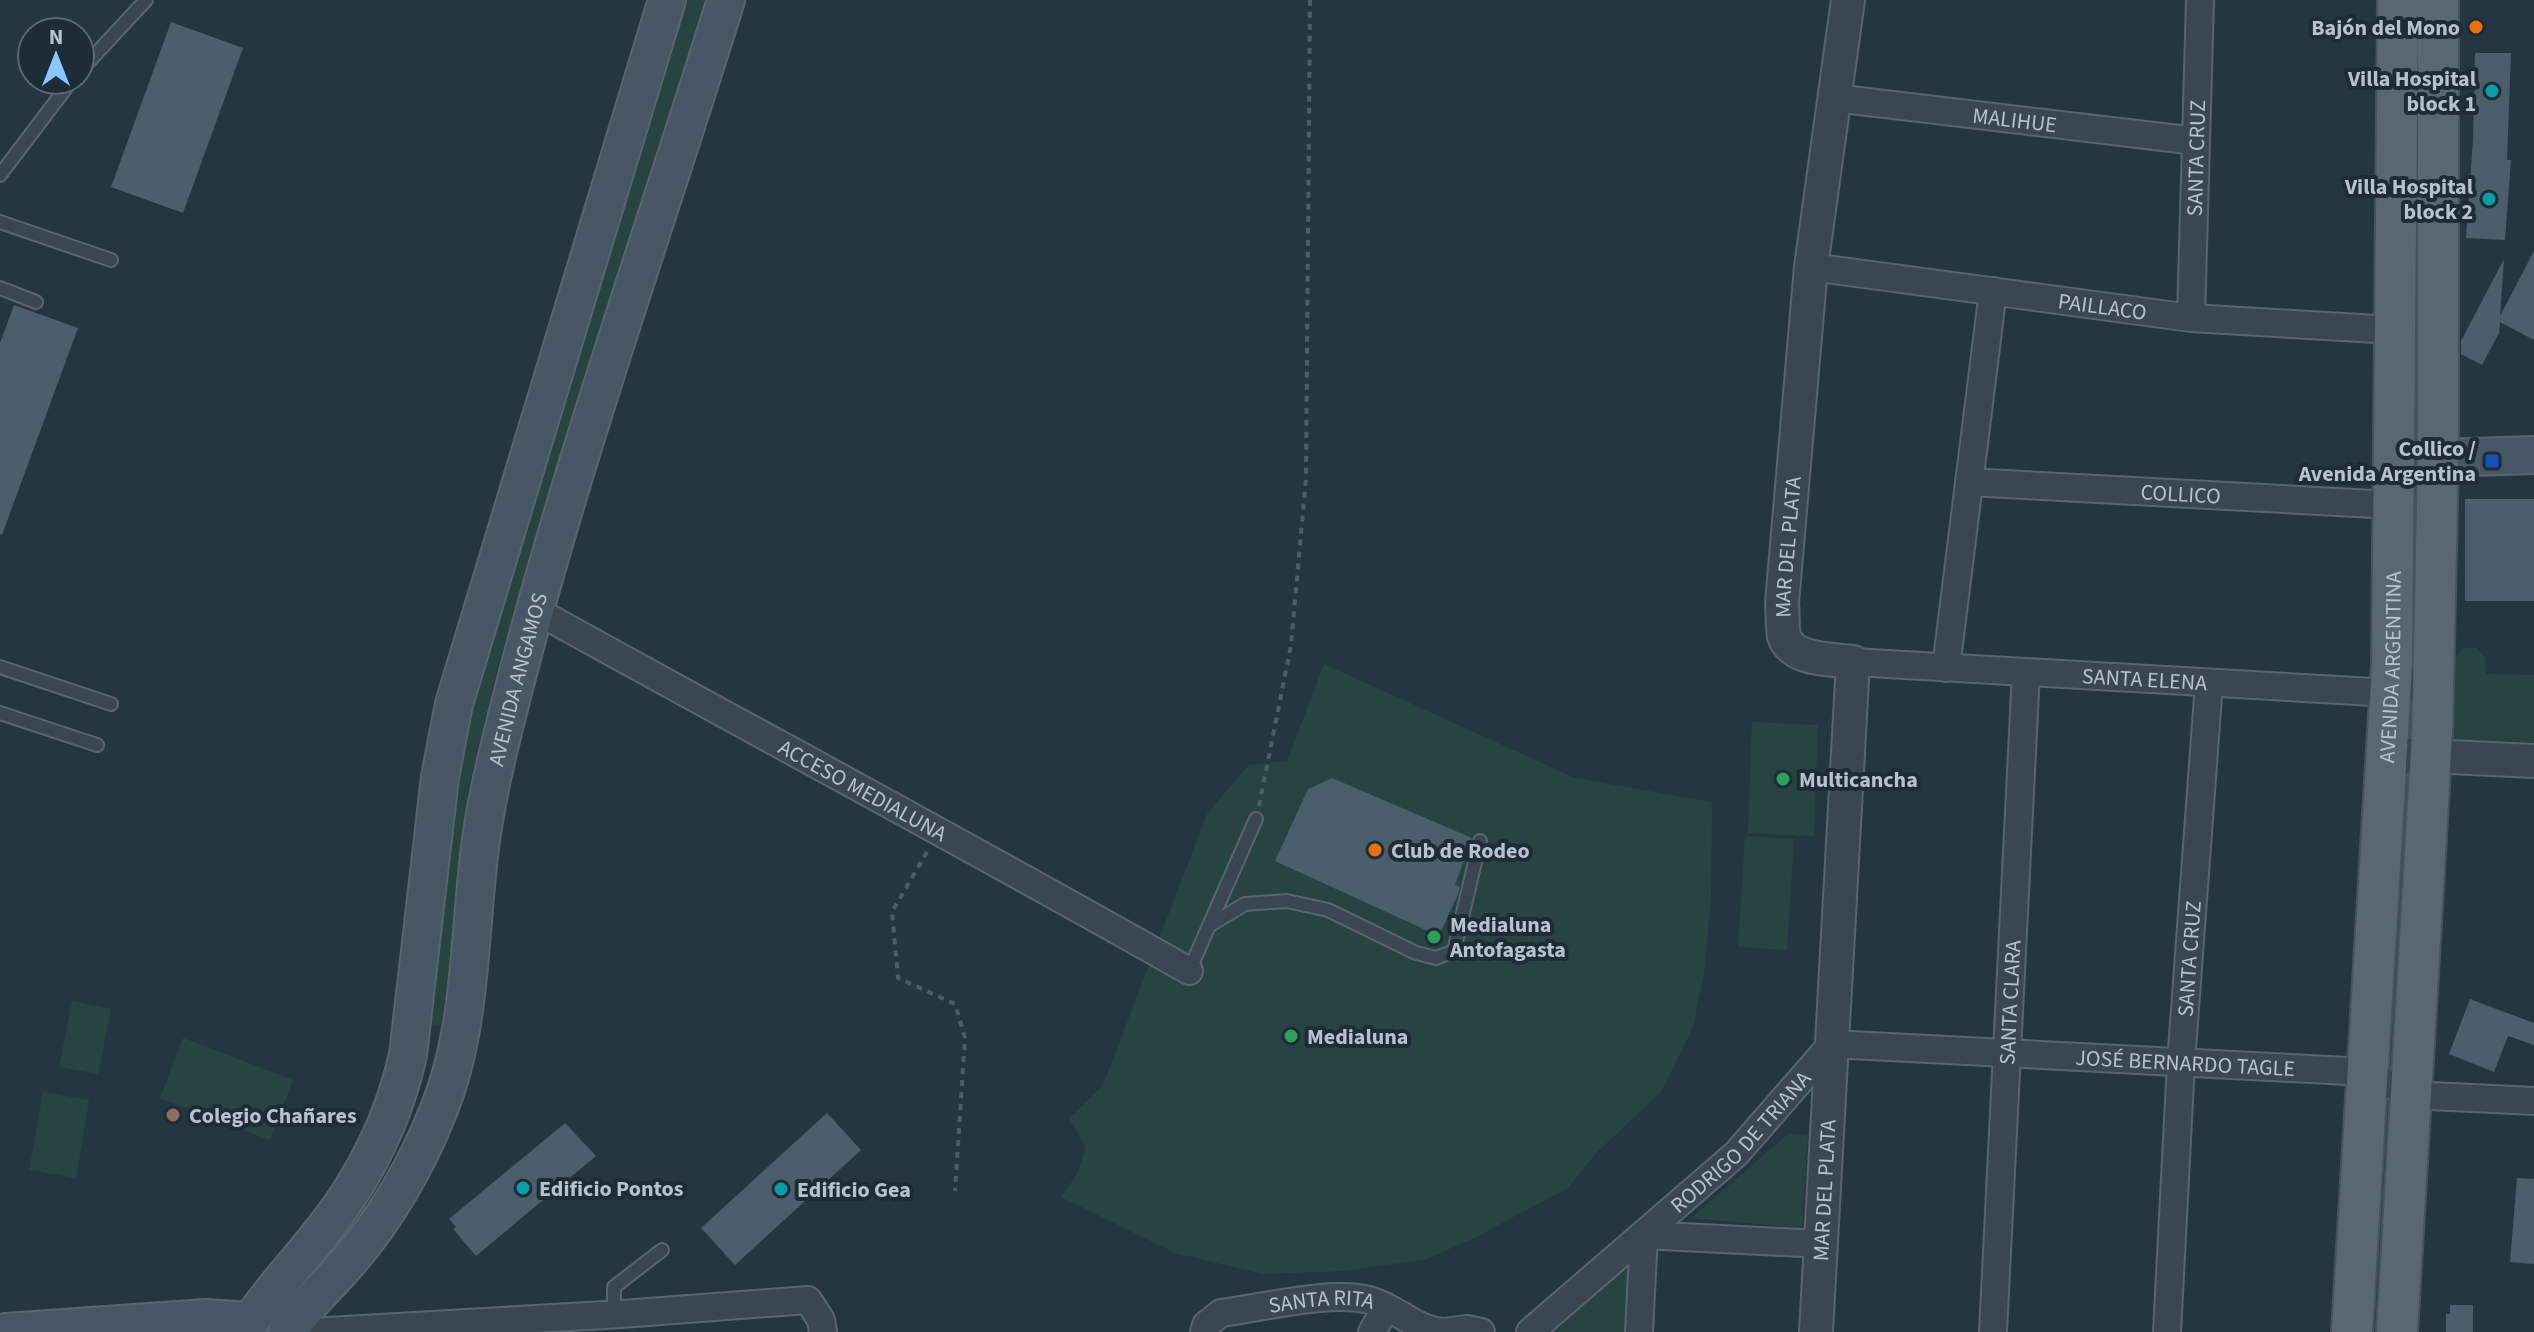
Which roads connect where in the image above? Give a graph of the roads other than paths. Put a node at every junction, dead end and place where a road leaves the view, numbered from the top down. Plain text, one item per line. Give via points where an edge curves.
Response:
1 (146, 0) edge
2 (667, 0) edge
3 (726, 0) edge
4 (1848, 0) edge
5 (2200, 0) edge
6 (2398, 0) edge
7 (2438, 0) edge
8 (96, 54) edge
9 (60, 96) edge
10 (1834, 98) junction
11 (2196, 141) junction
12 (0, 175) edge
13 (0, 222) edge
14 (111, 260) dead end
15 (1811, 267) junction
16 (0, 288) edge
17 (1993, 291) junction
18 (36, 302) dead end
19 (2191, 318) junction
20 (2393, 330) junction
21 (2534, 455) edge
22 (2438, 458) junction
23 (1969, 482) junction
24 (2392, 505) junction
25 (535, 610) junction
26 (1853, 662) junction
27 (0, 667) edge
28 (1946, 668) junction
29 (2026, 672) junction
30 (2433, 674) junction
31 (2209, 683) junction
32 (2391, 693) junction
33 (111, 704) dead end
34 (0, 713) edge
35 (97, 745) dead end
36 (2430, 755) junction
37 (2534, 761) edge
38 (2386, 768) junction
39 (1256, 819) road end
40 (1480, 841) dead end
41 (1212, 924) junction
42 (1189, 971) joint
43 (1832, 1044) junction
44 (2008, 1054) junction
45 (2181, 1063) junction
46 (2367, 1072) junction
47 (2410, 1095) junction
48 (2534, 1101) edge
49 (1644, 1235) junction
50 (1821, 1244) junction
51 (662, 1250) dead end
52 (1386, 1307) junction
53 (620, 1317) junction
54 (247, 1327) edge
55 (305, 1329) edge
56 (6, 1332) edge
57 (823, 1332) edge
58 (1204, 1332) edge
59 (1372, 1332) edge
60 (1444, 1332) edge
61 (1481, 1332) edge
62 (1530, 1332) edge
63 (1639, 1332) edge
64 (1816, 1332) edge
65 (1993, 1332) edge
66 (2167, 1332) edge
67 (2352, 1332) edge
68 (2397, 1332) edge

1 - 8 lane
2 - 54 main road via 454,704 400,1090 349,1195
3 - 25 main road, AVENIDA ANGAMOS
4 - 10 street, MAR DEL PLATA
5 - 11 street, SANTA CRUZ
6 - 20 main road, AVENIDA ARGENTINA
7 - 22 main road, AVENIDA ARGENTINA
9 - 12 lane
10 - 11 street, MALIHUE
10 - 15 street, MAR DEL PLATA
11 - 19 street, SANTA CRUZ
13 - 14 lane
15 - 17 street, PAILLACO
15 - 26 street, MAR DEL PLATA via 1782,603 1784,635 1806,656
16 - 18 lane
17 - 19 street, PAILLACO
17 - 23 street
19 - 20 street, PAILLACO
20 - 22 main road via 2410,350 2419,446
20 - 24 main road, AVENIDA ARGENTINA
21 - 22 main road
22 - 30 main road, AVENIDA ARGENTINA
23 - 24 street, COLLICO
23 - 28 street
24 - 32 main road, AVENIDA ARGENTINA
25 - 42 street, ACCESO MEDIALUNA
25 - 55 main road, AVENIDA ANGAMOS via 490,786 466,990 439,1110 391,1204
26 - 28 street, SANTA ELENA
26 - 43 street, MAR DEL PLATA
27 - 33 lane
28 - 29 street, SANTA ELENA
29 - 31 street, SANTA ELENA
29 - 44 street, SANTA CLARA
30 - 32 street, SANTA ELENA
30 - 36 main road, AVENIDA ARGENTINA
31 - 32 street, SANTA ELENA
31 - 45 street, SANTA CRUZ
32 - 38 main road, AVENIDA ARGENTINA
34 - 35 lane
36 - 37 street
36 - 38 street via 2407,755
36 - 47 main road, AVENIDA ARGENTINA
38 - 46 main road, AVENIDA ARGENTINA
39 - 41 lane
40 - 41 lane via 1454,951 1436,958 1328,910 1287,901 1245,904
41 - 42 lane
43 - 44 street, JOSÉ BERNARDO TAGLE
43 - 49 street, RODRIGO DE TRIANA via 1736,1154
43 - 50 street, MAR DEL PLATA
44 - 45 street, JOSÉ BERNARDO TAGLE
44 - 65 street, SANTA CLARA
45 - 46 street, JOSÉ BERNARDO TAGLE
45 - 66 street, SANTA CRUZ
46 - 47 street, JOSÉ BERNARDO TAGLE
46 - 67 main road, AVENIDA ARGENTINA
47 - 48 street, JOSÉ BERNARDO TAGLE
47 - 68 main road, AVENIDA ARGENTINA
49 - 50 street, RODRIGO DE TRIANA
49 - 62 street, RODRIGO DE TRIANA
49 - 63 street
50 - 64 street, MAR DEL PLATA
51 - 53 lane via 614,1287
52 - 58 street, SANTA RITA via 1339,1297 1221,1313
52 - 59 street
52 - 60 street, SANTA RITA via 1419,1326
53 - 55 street
53 - 57 street via 808,1300
54 - 55 street
54 - 56 main road via 206,1318
60 - 61 street, SANTA RITA

